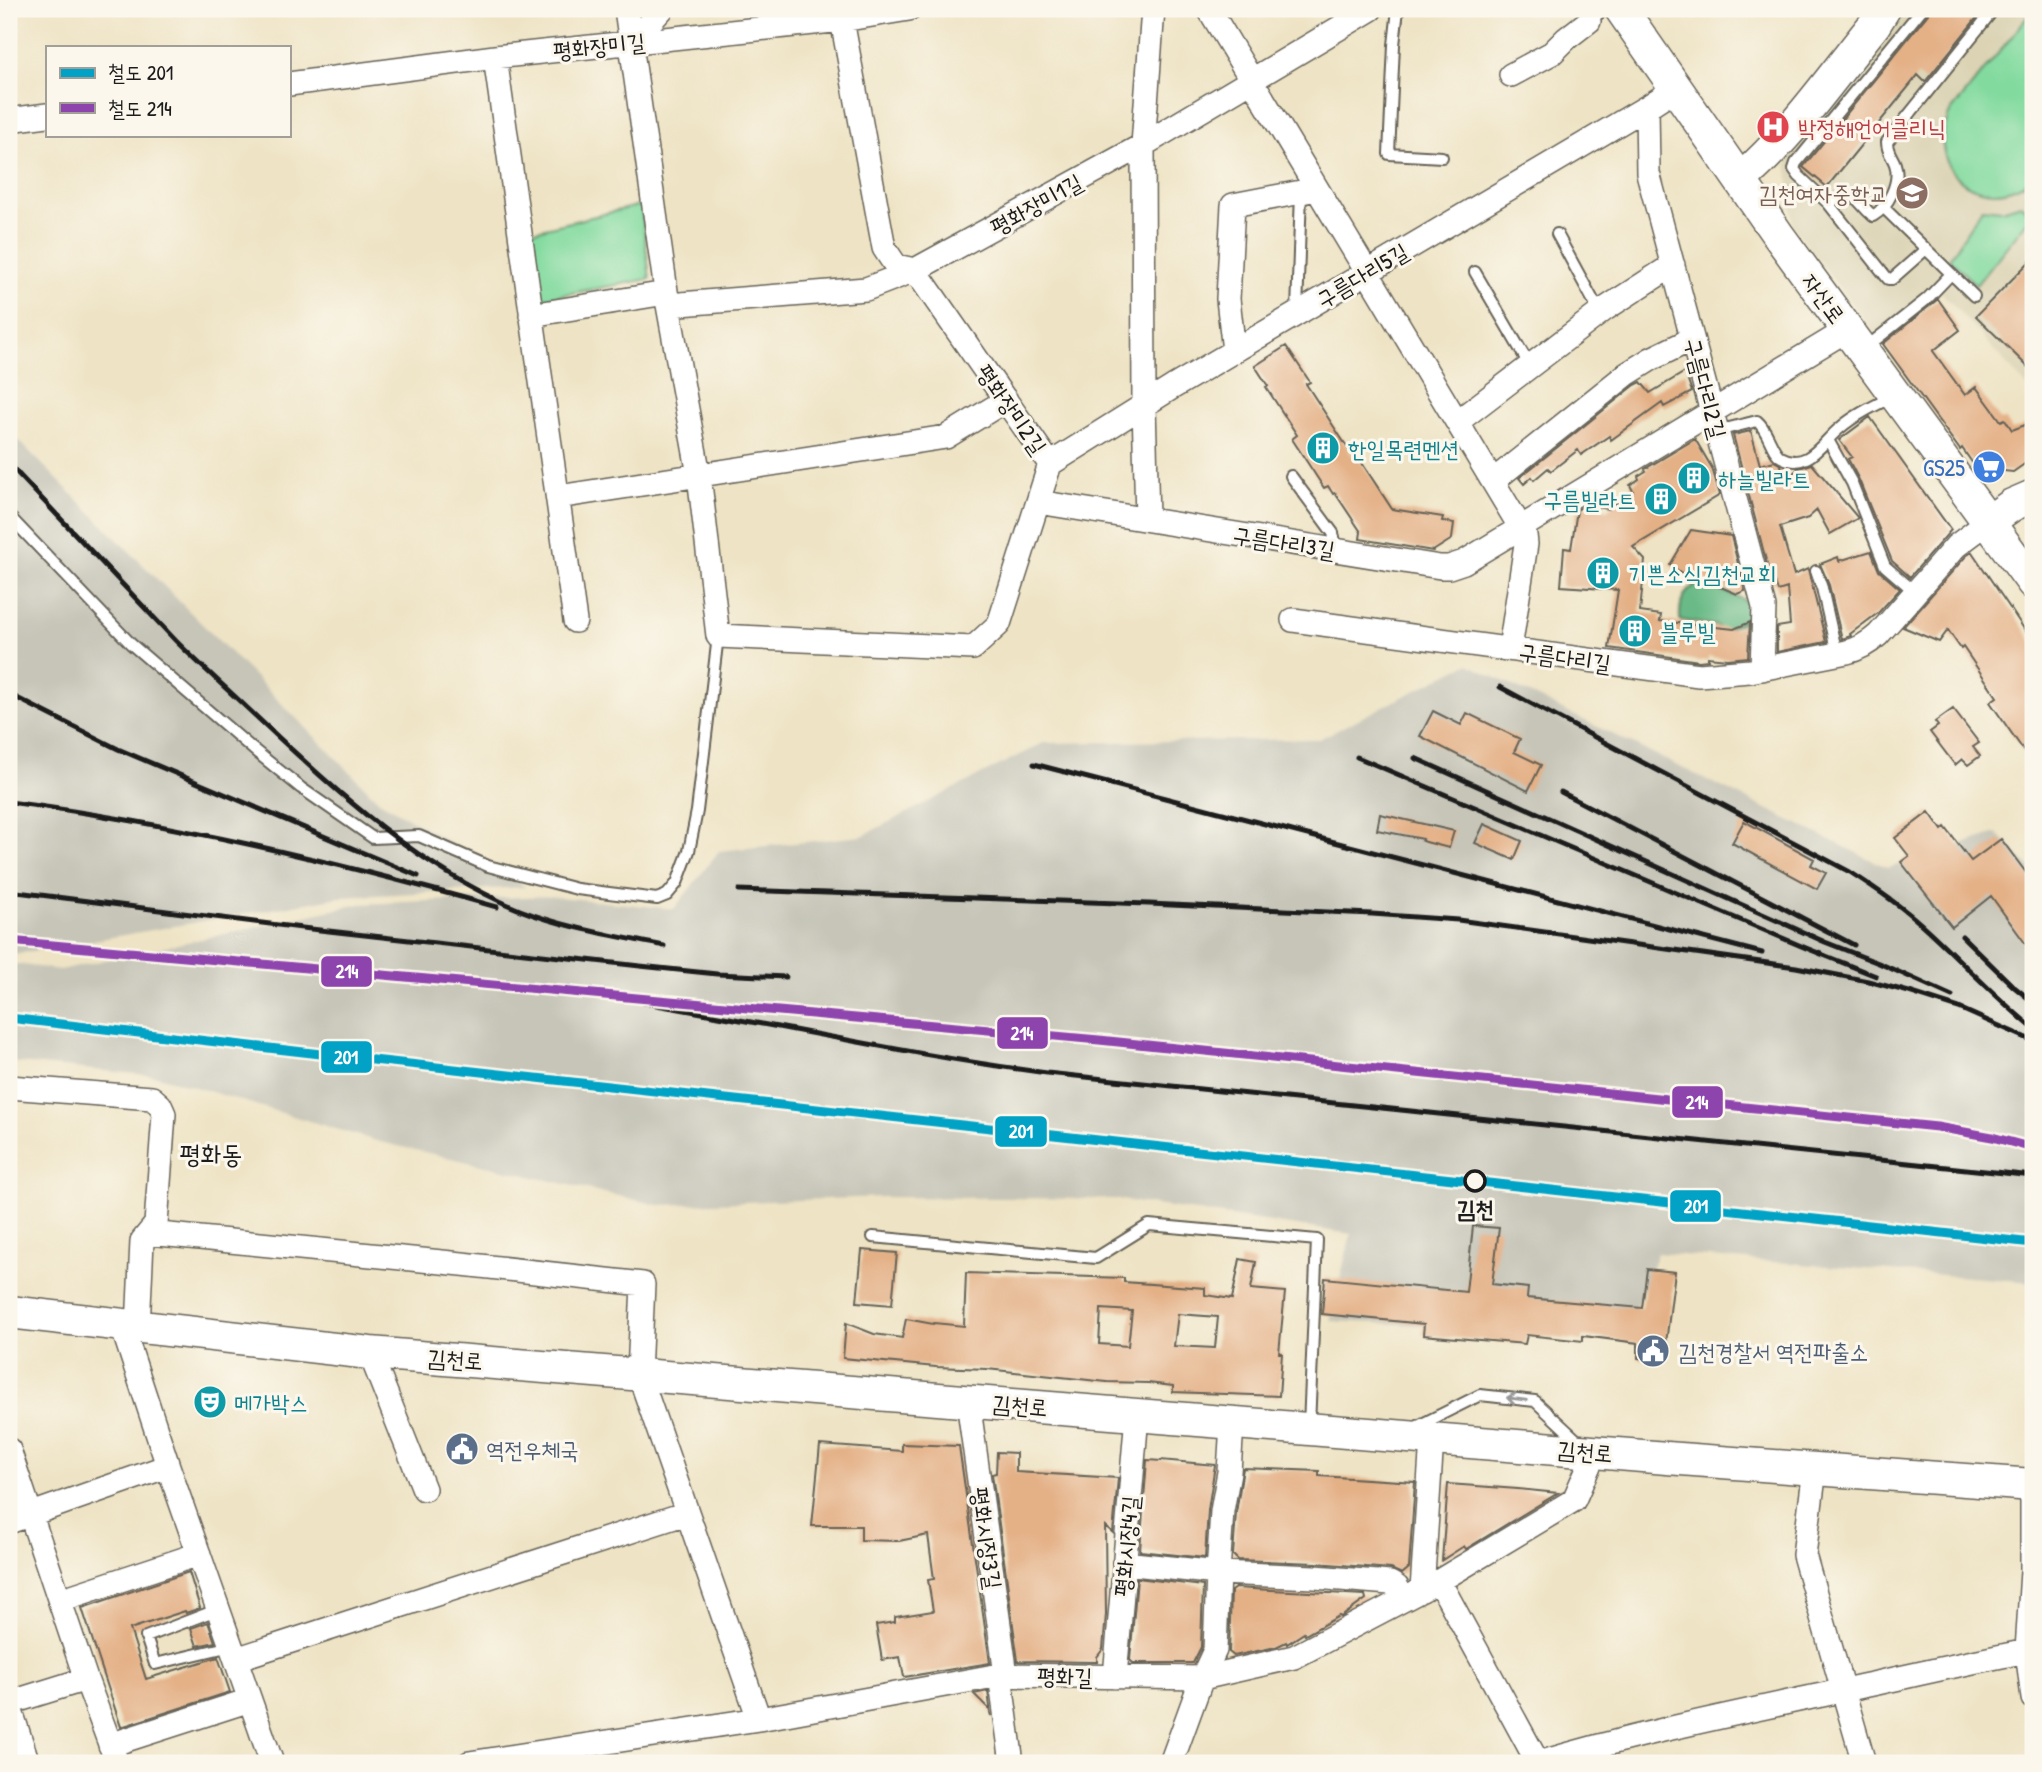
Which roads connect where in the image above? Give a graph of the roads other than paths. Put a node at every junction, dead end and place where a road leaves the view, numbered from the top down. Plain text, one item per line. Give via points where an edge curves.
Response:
1 (626, 9) edge
2 (662, 9) edge
3 (909, 9) edge
4 (1153, 9) edge
5 (1209, 9) edge
6 (1371, 9) edge
7 (1398, 9) edge
8 (1621, 9) edge
9 (1884, 9) edge
10 (1922, 9) edge
11 (1994, 9) edge
12 (1597, 15) edge
13 (842, 20) junction
14 (632, 42) junction
15 (495, 57) junction
16 (1511, 75) dead end
17 (1251, 80) junction
18 (290, 84) edge
19 (1676, 88) junction
20 (1647, 107) junction
21 (46, 115) edge
22 (9, 120) edge
23 (1143, 145) junction
24 (1442, 157) dead end
25 (1740, 180) junction
26 (1309, 191) junction
27 (1828, 202) junction
28 (1884, 208) junction
29 (1557, 234) dead end
30 (1926, 249) junction
31 (1673, 265) junction
32 (915, 270) junction
33 (1366, 272) junction
34 (1475, 272) dead end
35 (1951, 274) junction
36 (1974, 296) dead end
37 (667, 299) junction
38 (1297, 313) junction
39 (1600, 313) junction
40 (531, 315) junction
41 (1692, 339) junction
42 (1854, 340) junction
43 (1234, 351) junction
44 (1530, 366) junction
45 (1895, 396) junction
46 (1006, 400) junction
47 (1144, 405) junction
48 (1715, 421) junction
49 (1457, 422) junction
50 (1828, 440) junction
51 (1050, 464) junction
52 (699, 475) junction
53 (1291, 476) dead end
54 (1493, 481) junction
55 (2033, 496) edge
56 (558, 497) junction
57 (1038, 502) junction
58 (9, 516) edge
59 (1147, 519) junction
60 (1988, 522) junction
61 (1520, 527) junction
62 (1337, 550) junction
63 (1816, 570) dead end
64 (2033, 583) edge
65 (1915, 592) junction
66 (1293, 620) dead end
67 (575, 621) dead end
68 (718, 636) junction
69 (1510, 649) junction
70 (1837, 654) junction
71 (1762, 669) junction
72 (9, 1087) edge
73 (149, 1233) junction
74 (873, 1237) dead end
75 (9, 1312) edge
76 (130, 1327) junction
77 (370, 1353) junction
78 (639, 1374) junction
79 (968, 1401) junction
80 (1137, 1415) junction
81 (1232, 1423) junction
82 (1309, 1429) junction
83 (1398, 1436) junction
84 (1432, 1439) junction
85 (9, 1450) edge
86 (1592, 1452) junction
87 (168, 1466) junction
88 (1815, 1469) junction
89 (2033, 1485) edge
90 (424, 1489) dead end
91 (687, 1513) junction
92 (31, 1514) junction
93 (9, 1522) edge
94 (199, 1554) junction
95 (1125, 1563) junction
96 (1218, 1573) junction
97 (1421, 1590) junction
98 (60, 1600) junction
99 (219, 1609) junction
100 (2030, 1650) edge
101 (234, 1653) junction
102 (1003, 1675) junction
103 (1115, 1677) junction
104 (1202, 1678) junction
105 (86, 1679) junction
106 (1843, 1690) junction
107 (2033, 1698) edge
108 (250, 1700) junction
109 (9, 1704) edge
110 (758, 1719) junction
111 (113, 1754) edge
112 (542, 1758) edge
113 (1173, 1762) edge
114 (28, 1763) edge
115 (272, 1763) edge
116 (468, 1763) edge
117 (1012, 1763) edge
118 (1539, 1763) edge
119 (1864, 1763) edge

1 - 14 street
2 - 14 street
3 - 13 street, 평화장미길
4 - 23 street
5 - 17 street
6 - 17 street, 평화장미1길
7 - 24 lane via 1389,154
8 - 19 street, 자산로
9 - 25 street via 1788,132
10 - 27 lane via 1795,166 1796,173
11 - 28 lane via 1887,142 1896,174
12 - 16 street via 1552,53
13 - 14 street, 평화장미길
13 - 32 street, 평화장미2길 via 884,248 896,265
14 - 15 street, 평화장미길
14 - 37 street
15 - 18 street, 평화장미길
15 - 40 street
17 - 23 street, 평화장미1길
17 - 26 street
19 - 20 street, 구름다리5길
19 - 25 street, 자산로
20 - 31 street, 구름다리2길 via 1648,173
20 - 33 street, 구름다리5길
21 - 22 street
23 - 32 street, 평화장미1길
23 - 47 street
25 - 42 street, 자산로
26 - 33 street
26 - 38 lane
26 - 43 street via 1233,205 1228,299
27 - 28 lane via 1850,194 1873,216
27 - 30 lane via 1888,279
28 - 30 lane
29 - 39 lane
30 - 35 lane
31 - 39 street
31 - 41 street, 구름다리2길
32 - 37 street, 평화장미1길 via 866,289
32 - 46 street, 평화장미2길
33 - 38 street, 구름다리5길
33 - 49 street
34 - 44 lane
35 - 36 lane
35 - 42 lane via 1927,299
37 - 40 street, 평화장미1길
37 - 52 street
38 - 43 street, 구름다리5길
39 - 44 street
40 - 56 street
41 - 48 street, 구름다리2길
41 - 54 street via 1627,374
42 - 45 street, 자산로
42 - 48 street
43 - 47 street, 구름다리5길
44 - 49 street
45 - 50 lane via 1857,416
45 - 60 street, 자산로
46 - 51 street, 평화장미2길
46 - 52 street via 946,437
47 - 51 street, 구름다리5길
47 - 59 street
48 - 50 lane via 1758,421 1778,455 1796,461 1806,459
48 - 61 street, 구름다리3길
48 - 71 street, 구름다리2길 via 1764,607
49 - 54 street
50 - 65 lane via 1852,483 1885,566
51 - 57 street, 평화장미2길
52 - 56 street
52 - 68 street
53 - 62 lane via 1334,533
54 - 61 street
55 - 60 street
56 - 67 street
57 - 59 street, 구름다리3길
57 - 68 street, 평화장미2길 via 999,624 973,648
58 - 68 lane via 141,653 254,750 373,838 419,836 488,866 577,889 657,899 677,883 690,851 697,811
59 - 62 street, 구름다리3길
60 - 64 street, 자산로
60 - 65 street, 구름다리길 via 1956,546
61 - 62 street, 구름다리3길 via 1449,567
61 - 69 street via 1526,544
63 - 70 lane
65 - 70 street, 구름다리길 via 1869,643
66 - 69 street, 구름다리길
69 - 71 street, 구름다리길 via 1699,675
70 - 71 street, 구름다리길
72 - 73 street via 152,1098 160,1105 164,1114 156,1224
73 - 76 street via 142,1241
73 - 78 street via 643,1284
74 - 82 lane via 1096,1258 1149,1225 1317,1240
75 - 76 street, 김천로
76 - 77 street, 김천로
76 - 87 street
77 - 78 street, 김천로
77 - 90 street
78 - 79 street, 김천로
78 - 91 street
79 - 80 street, 김천로
79 - 102 street, 평화시장3길
80 - 81 street, 김천로
80 - 95 street, 평화시장4길
81 - 82 street, 김천로
81 - 96 street
82 - 83 street, 김천로
83 - 84 street, 김천로
86 -> 83 lane via 1535,1401 1480,1395
84 - 86 street, 김천로
84 - 97 street
85 - 92 street
86 - 88 street, 김천로
86 - 97 street, 평화길 via 1574,1500
87 - 92 street
87 - 94 street
88 - 89 street, 김천로
88 - 106 street via 1804,1555
89 - 100 street
91 - 101 street
91 - 110 street
92 - 93 street
92 - 98 street
94 - 98 street
94 - 99 street
95 - 96 street
95 - 103 street, 평화시장4길
96 - 97 street via 1390,1583
96 - 104 street via 1216,1650
97 - 104 street, 평화길 via 1294,1657
97 - 118 street
98 - 105 street
99 - 101 street
99 - 101 lane via 146,1637 155,1664
100 - 106 street
100 - 107 street
101 - 108 street
102 - 103 street, 평화길
102 - 110 street, 평화길
102 - 117 street, 평화시장3길
103 - 104 street, 평화길
104 - 113 street
105 - 109 street
105 - 111 street
106 - 118 street via 1598,1745
106 - 119 street
108 - 111 street
108 - 115 street
109 - 114 street
110 - 112 street, 평화길
112 - 116 street, 평화길

